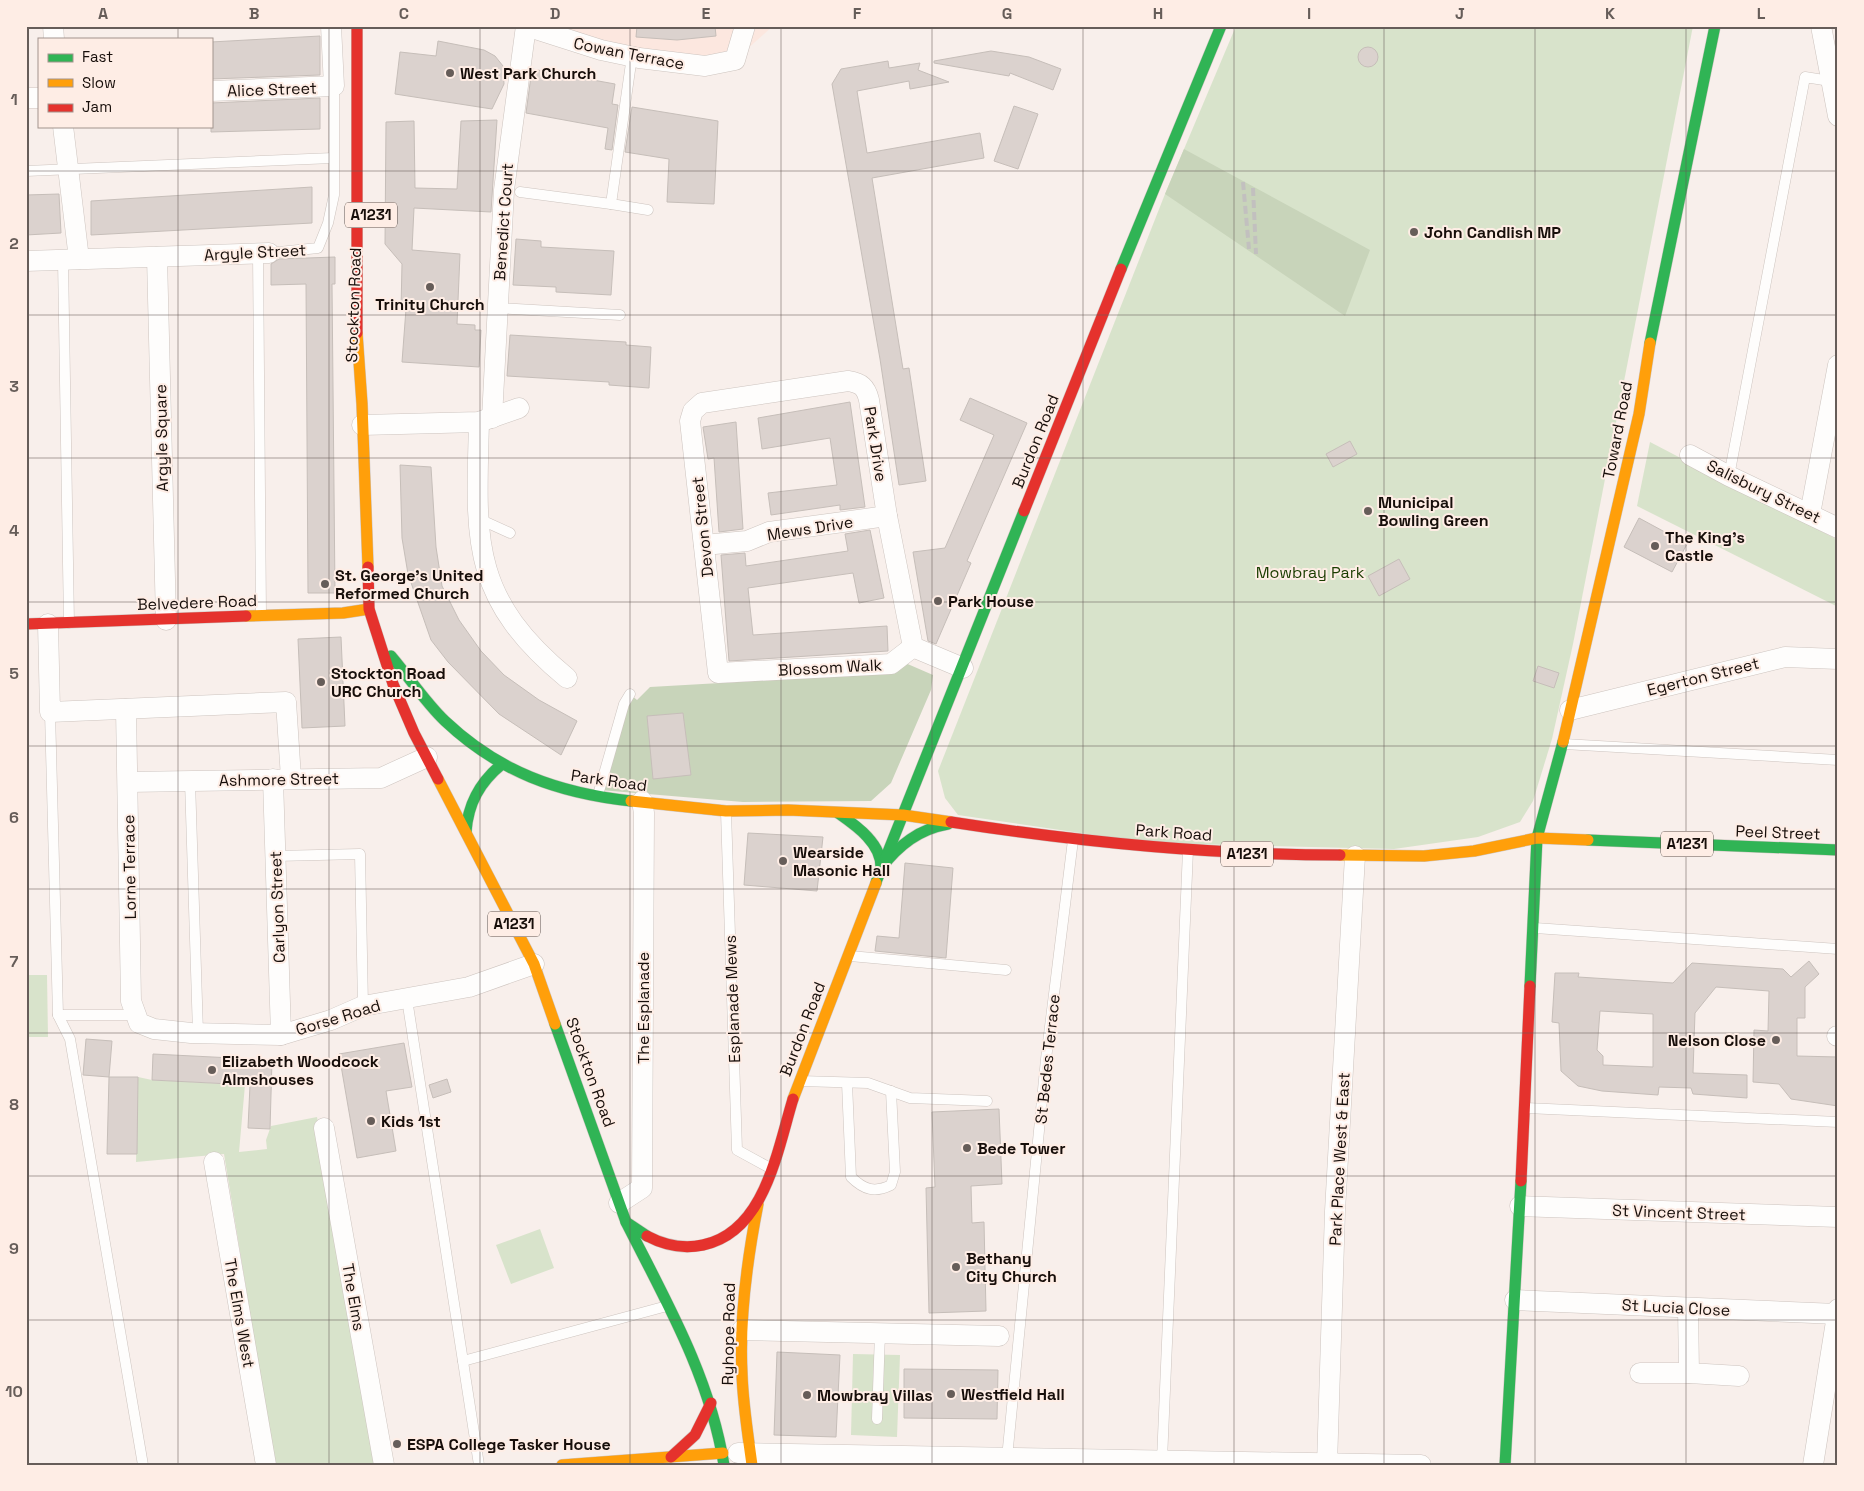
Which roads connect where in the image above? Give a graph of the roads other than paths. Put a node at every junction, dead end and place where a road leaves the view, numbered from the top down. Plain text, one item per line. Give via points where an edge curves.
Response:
1 (331, 26) edge
2 (357, 26) edge
3 (526, 26) edge
4 (745, 26) edge
5 (1221, 26) edge
6 (1715, 26) edge
7 (1821, 26) edge
8 (632, 56) junction
9 (1830, 81) junction
10 (334, 86) junction
11 (212, 91) edge
12 (1838, 116) edge
13 (63, 128) edge
14 (333, 158) junction
15 (69, 169) junction
16 (26, 171) edge
17 (520, 192) dead end
18 (611, 204) junction
19 (648, 210) dead end
20 (264, 253) junction
21 (157, 256) junction
22 (71, 259) junction
23 (26, 261) edge
24 (497, 308) junction
25 (369, 312) dead end
26 (620, 316) dead end
27 (1838, 365) edge
28 (719, 401) joint
29 (362, 404) junction
30 (519, 408) dead end
31 (485, 420) junction
32 (362, 426) junction
33 (1690, 455) dead end
34 (1729, 476) junction
35 (1810, 514) junction
36 (887, 516) junction
37 (477, 518) junction
38 (1838, 528) edge
39 (510, 533) dead end
40 (704, 545) junction
41 (369, 609) junction
42 (261, 616) junction
43 (166, 620) junction
44 (26, 624) edge
45 (48, 624) junction
46 (69, 624) junction
47 (376, 636) junction
48 (913, 647) junction
49 (1838, 659) edge
50 (963, 668) junction
51 (718, 673) joint
52 (567, 678) dead end
53 (412, 683) joint
54 (630, 694) dead end
55 (126, 709) junction
56 (1570, 710) junction
57 (50, 712) junction
58 (1562, 744) junction
59 (427, 757) junction
60 (1838, 760) edge
61 (502, 764) junction
62 (922, 772) junction
63 (282, 779) junction
64 (190, 781) junction
65 (128, 782) junction
66 (900, 794) dead end
67 (597, 797) junction
68 (642, 801) junction
69 (886, 802) dead end
70 (726, 811) junction
71 (838, 813) junction
72 (903, 815) junction
73 (957, 823) junction
74 (466, 832) junction
75 (1537, 838) junction
76 (1073, 839) junction
77 (1188, 850) junction
78 (1838, 850) edge
79 (276, 856) junction
80 (1355, 856) junction
81 (881, 868) junction
82 (1534, 928) junction
83 (1838, 948) edge
84 (849, 956) junction
85 (534, 964) junction
86 (1006, 970) dead end
87 (407, 999) junction
88 (363, 1006) junction
89 (58, 1015) junction
90 (137, 1019) junction
91 (198, 1033) junction
92 (281, 1035) junction
93 (799, 1081) junction
94 (847, 1083) junction
95 (892, 1092) junction
96 (987, 1101) dead end
97 (1525, 1108) junction
98 (1838, 1122) edge
99 (324, 1128) dead end
100 (214, 1162) dead end
101 (770, 1168) junction
102 (619, 1203) junction
103 (758, 1204) junction
104 (1520, 1206) junction
105 (1838, 1217) edge
106 (626, 1222) junction
107 (1515, 1300) junction
108 (667, 1306) junction
109 (1688, 1308) junction
110 (1837, 1312) edge
111 (677, 1326) joint
112 (742, 1330) junction
113 (880, 1333) junction
114 (998, 1336) dead end
115 (463, 1361) junction
116 (1640, 1372) dead end
117 (1689, 1374) junction
118 (1739, 1376) dead end
119 (710, 1403) junction
120 (877, 1419) dead end
121 (671, 1457) junction
122 (1007, 1458) junction
123 (724, 1459) edge
124 (751, 1459) edge
125 (1105, 1462) edge
126 (1169, 1462) edge
127 (1327, 1464) edge
128 (143, 1465) edge
129 (266, 1465) edge
130 (384, 1465) edge
131 (479, 1465) edge
132 (562, 1465) edge
133 (1421, 1465) edge
134 (1504, 1465) edge
135 (1813, 1465) edge

1 - 10 street
2 - 29 main road, Stockton Road / A1231 via 356,321
3 - 8 street, Cowan Terrace via 578,44
3 - 24 street, Benedict Court via 504,190
4 - 8 street, Cowan Terrace via 735,60 705,66
5 - 50 main road, Burdon Road
6 - 56 main road, Toward Road via 1646,363 1639,414
7 - 9 street
8 - 18 lane
9 - 12 street
9 - 34 lane via 1805,78
10 - 11 street, Alice Street
10 - 14 lane, Argyle Street
13 - 15 street
14 - 15 lane
14 - 20 lane, Argyle Street via 334,195 318,248
15 - 16 lane
15 - 22 street
17 - 18 lane
18 - 19 lane
20 - 21 street, Argyle Street
20 - 42 lane
21 - 22 street, Argyle Street
21 - 43 street, Argyle Square
22 - 23 street, Argyle Street
22 - 46 lane
24 - 26 lane
24 - 31 street, Benedict Court
25 - 29 main road, Stockton Road / A1231
27 - 35 street
28 - 36 street, Park Drive via 859,382 869,400
28 - 40 street, Devon Street via 697,406 690,421
29 - 32 main road, Stockton Road / A1231
30 - 31 street
31 - 32 street
31 - 37 street, Benedict Court
32 - 41 main road, Stockton Road / A1231
33 - 34 street, Salisbury Street
34 - 35 street, Salisbury Street
35 - 38 street, Salisbury Street
36 - 40 street, Mews Drive via 769,532 747,541
36 - 48 street, Park Drive
37 - 39 lane
37 - 52 street, Benedict Court via 484,564 496,597 534,649
40 - 51 street, Devon Street
41 - 42 main road, Belvedere Road
41 - 47 main road, Stockton Road / A1231
42 - 43 main road, Belvedere Road
43 - 46 main road, Belvedere Road
44 - 45 main road, Belvedere Road
45 - 46 main road, Belvedere Road
45 - 57 street
47 - 53 main road, Stockton Road / A1231
47 - 59 main road, Stockton Road / A1231 via 396,692
48 - 50 street
48 - 51 street, Blossom Walk via 891,664
49 - 56 street, Egerton Street via 1785,657
50 - 62 main road, Burdon Road
53 - 61 main road, Park Road / A1231 via 462,736
54 - 67 lane via 624,704
55 - 57 street
55 - 63 street, Carlyon Street via 286,702
55 - 65 street, Lorne Terrace
56 - 58 main road, Toward Road
57 - 89 lane
58 - 60 lane
58 - 75 main road, Toward Road
59 - 63 street, Ashmore Street via 380,778
59 - 74 main road, Stockton Road / A1231
61 - 67 main road, Park Road / A1231 via 548,785
61 - 74 main road via 475,794 466,821
62 - 66 main road
62 - 72 main road, Burdon Road
63 - 64 street, Ashmore Street
63 - 79 street, Carlyon Street
64 - 65 street, Ashmore Street
64 - 91 lane
65 - 90 street, Lorne Terrace via 131,1001
67 - 68 main road, Park Road / A1231
68 - 70 main road, Park Road / A1231
68 - 102 street, The Esplanade via 642,1188
69 - 71 main road, Park Road via 863,811
70 - 71 main road, Park Road / A1231
70 - 101 lane, Esplanade Mews via 737,1150
71 - 72 main road, Park Road / A1231
71 - 81 main road via 874,843 880,855
72 - 73 main road, Park Road / A1231
72 - 81 main road, Burdon Road
73 - 76 main road, Park Road / A1231
73 - 81 main road, A1231 via 933,827 908,839
74 - 85 main road, Stockton Road / A1231
75 - 78 main road, Peel Street / A1231
75 - 80 main road, Park Road / A1231 via 1449,854
75 - 82 main road, Toward Road
76 - 77 main road, Park Road / A1231
76 - 122 lane, St Bedes Terrace via 1046,1059
77 - 80 main road, Park Road / A1231
77 - 126 lane
79 - 88 lane via 360,854
79 - 92 street, Carlyon Street
80 - 127 street, Park Place West & East via 1335,1211
81 - 84 main road, Burdon Road / A1231
82 - 83 lane
82 - 97 main road, Toward Road
84 - 86 lane
84 - 93 main road, Burdon Road / A1231
85 - 87 street, Gorse Road via 469,987
85 - 102 main road, Stockton Road / A1231
87 - 88 street, Gorse Road
87 - 115 lane
88 - 92 street, Gorse Road via 331,1020
89 - 90 lane
89 - 128 lane via 70,1039
90 - 91 street, Gorse Road via 154,1029
91 - 92 street, Gorse Road
93 - 94 lane
93 - 101 main road, Burdon Road / A1231
94 - 95 lane via 868,1083
94 - 95 lane via 851,1177 860,1186 880,1190 891,1185 894,1172
95 - 96 lane via 910,1098
97 - 98 lane
97 - 104 main road, Toward Road
99 - 130 street, The Elms
100 - 129 street, The Elms West
101 - 103 main road, Burdon Road / A1231
102 - 106 main road, Stockton Road / A1231
103 - 106 main road, A1231 via 750,1216 727,1236 699,1246 660,1243 647,1238
103 - 112 main road, Ryhope Road via 749,1246
104 - 105 street, St Vincent Street
104 - 107 main road, Toward Road
106 - 108 main road, Stockton Road
107 - 109 street, St Lucia Close
107 - 134 main road, Toward Road
108 - 111 main road, Stockton Road
108 - 115 lane
109 - 110 street, St Lucia Close
109 - 117 street
110 - 135 street
111 - 119 main road, Ryhope Road
112 - 113 street
112 - 124 main road, Ryhope Road via 742,1373
113 - 114 street
113 - 120 lane
115 - 131 lane
116 - 117 street
117 - 118 street
119 - 121 main road via 695,1435
119 - 123 main road, Ryhope Road
121 - 123 main road
121 - 132 main road
122 - 124 street
122 - 125 street
123 - 124 street
125 - 126 street
126 - 127 street
127 - 133 street

